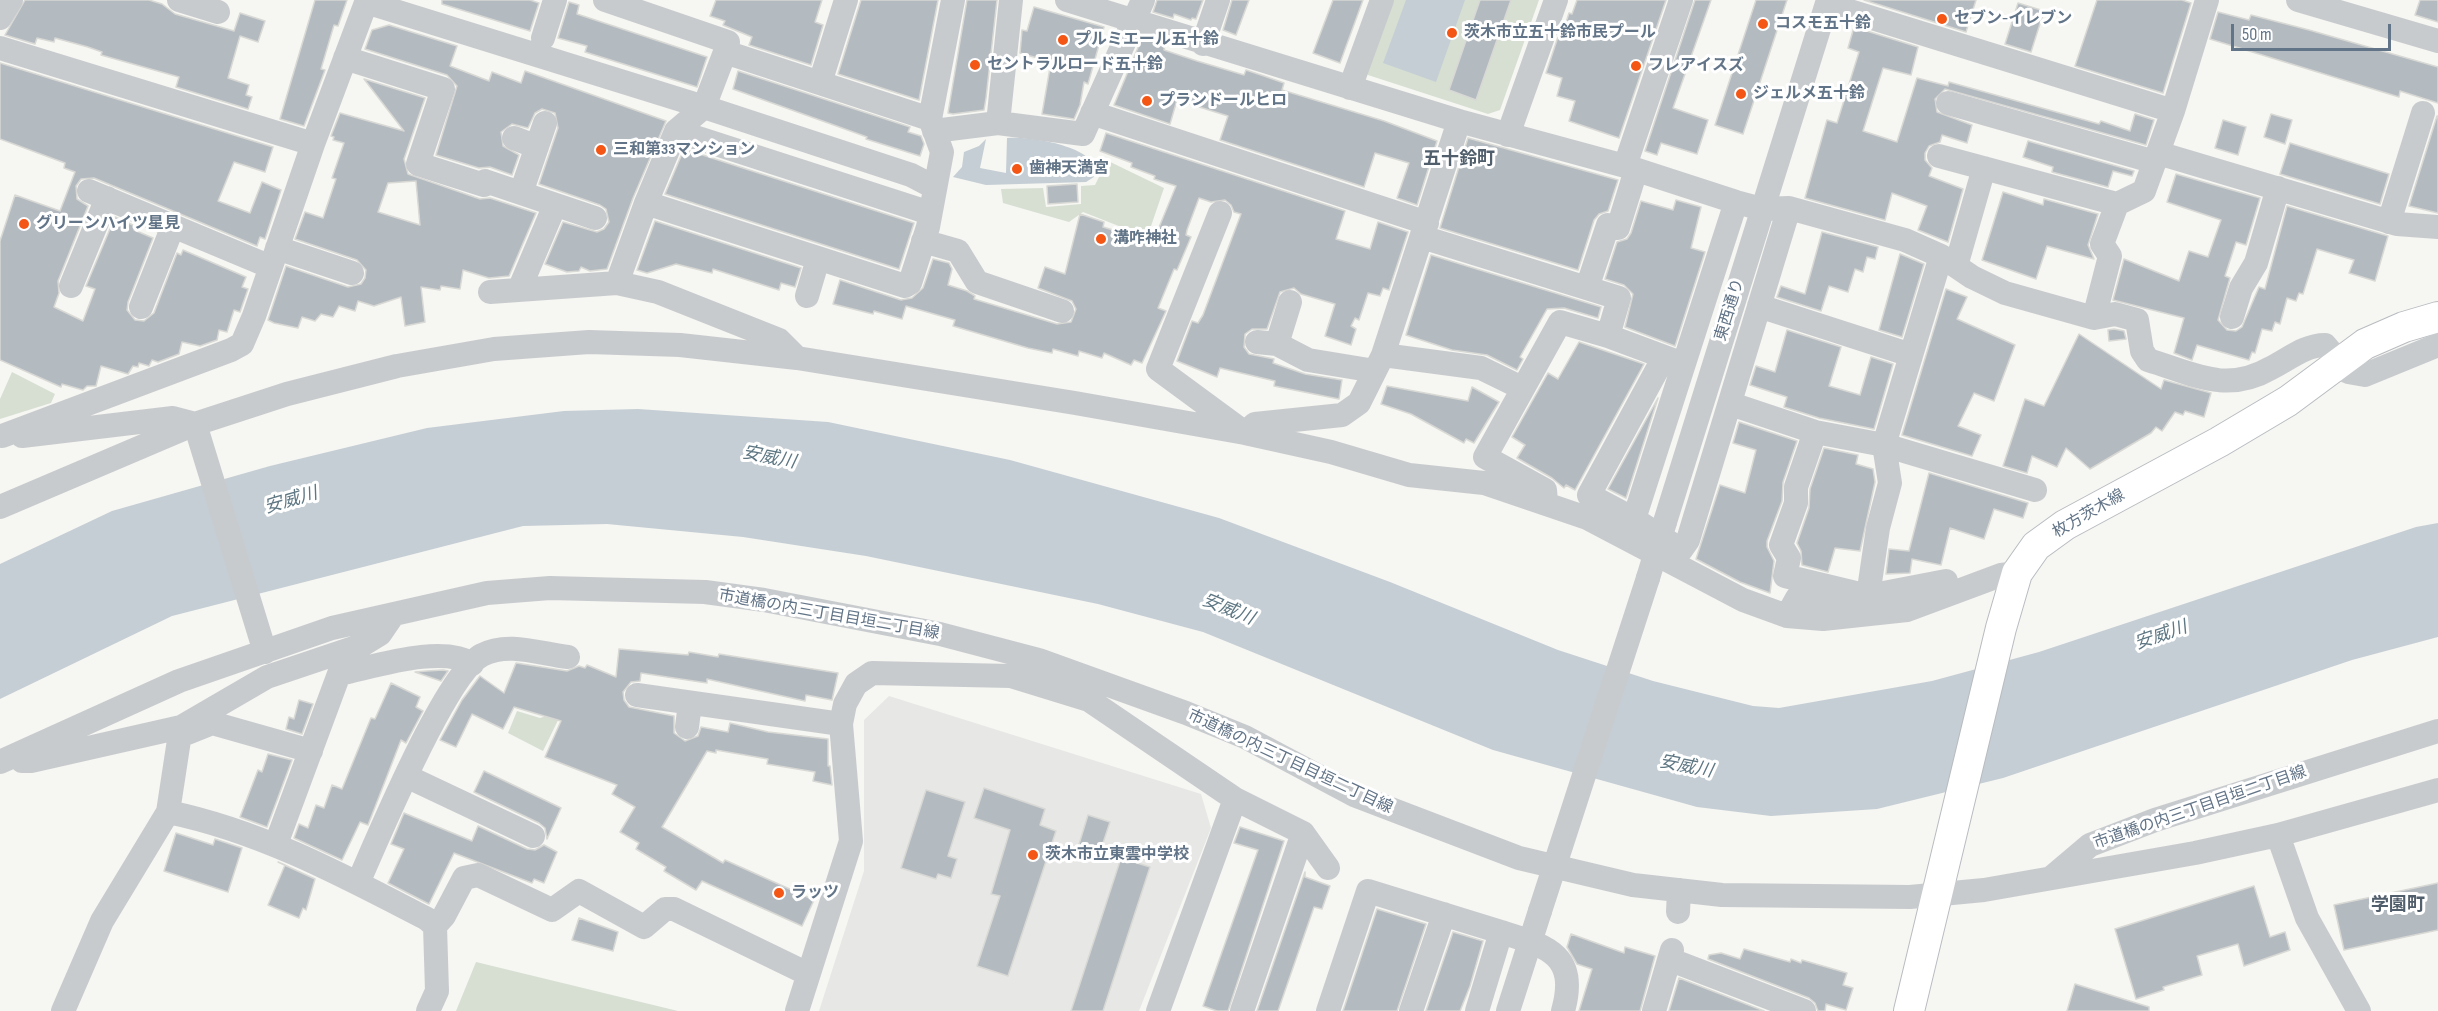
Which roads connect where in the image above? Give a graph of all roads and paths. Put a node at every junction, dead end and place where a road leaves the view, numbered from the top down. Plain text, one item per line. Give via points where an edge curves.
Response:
1 (11, 0) edge
2 (179, 0) edge
3 (555, 0) edge
4 (605, 0) edge
5 (846, 0) edge
6 (952, 0) edge
7 (1011, 0) edge
8 (1067, 0) edge
9 (1143, 0) edge
10 (1218, 0) edge
11 (1382, 0) edge
12 (1556, 0) edge
13 (1681, 0) edge
14 (2207, 0) edge
15 (2298, 0) edge
16 (366, 1) edge
17 (1828, 2) edge
18 (2347, 7) edge
19 (218, 12) dead end
20 (0, 18) edge
21 (1134, 23) junction
22 (543, 38) dead end
23 (2438, 41) edge
24 (1203, 44) junction
25 (0, 48) edge
26 (725, 52) junction
27 (345, 58) junction
28 (820, 83) junction
29 (1350, 88) junction
30 (1948, 103) dead end
31 (704, 107) junction
32 (2173, 111) junction
33 (1092, 113) junction
34 (2423, 113) dead end
35 (1459, 121) junction
36 (544, 123) dead end
37 (998, 123) junction
38 (932, 125) junction
39 (676, 131) junction
40 (1508, 135) junction
41 (514, 138) dead end
42 (313, 144) junction
43 (537, 147) junction
44 (1939, 156) dead end
45 (2156, 157) junction
46 (1630, 168) junction
47 (1984, 168) junction
48 (934, 187) junction
49 (2278, 188) junction
50 (521, 194) junction
51 (1736, 201) junction
52 (646, 203) junction
53 (2117, 204) junction
54 (555, 205) junction
55 (1789, 208) junction
56 (1762, 209) junction
57 (930, 213) junction
58 (1220, 213) dead end
59 (595, 218) dead end
60 (2390, 222) junction
61 (174, 226) junction
62 (2438, 227) edge
63 (1425, 230) junction
64 (923, 241) junction
65 (274, 257) junction
66 (818, 259) junction
67 (1948, 261) junction
68 (352, 273) dead end
69 (617, 283) junction
70 (71, 286) dead end
71 (1587, 288) junction
72 (519, 290) junction
73 (490, 292) dead end
74 (807, 296) dead end
75 (1290, 302) dead end
76 (1759, 306) junction
77 (141, 307) dead end
78 (1062, 311) dead end
79 (2232, 317) dead end
80 (2438, 317) edge
81 (2094, 318) junction
82 (1608, 336) junction
83 (2438, 345) edge
84 (1911, 355) junction
85 (797, 358) junction
86 (1674, 361) junction
87 (1379, 363) junction
88 (2339, 364) junction
89 (1522, 388) junction
90 (1731, 404) junction
91 (196, 429) junction
92 (1815, 432) junction
93 (1245, 433) junction
94 (1, 436) edge
95 (1884, 445) junction
96 (2035, 490) dead end
97 (1546, 504) junction
98 (0, 507) edge
99 (1629, 528) junction
100 (2006, 575) junction
101 (1868, 596) junction
102 (393, 615) junction
103 (1787, 616) junction
104 (263, 645) junction
105 (568, 657) dead end
106 (472, 664) junction
107 (339, 674) junction
108 (1059, 679) junction
109 (637, 695) dead end
110 (228, 698) junction
111 (690, 703) junction
112 (841, 724) junction
113 (687, 728) dead end
114 (2438, 731) edge
115 (180, 732) junction
116 (310, 751) junction
117 (2, 761) edge
118 (406, 776) junction
119 (2438, 790) edge
120 (1235, 799) junction
121 (168, 812) junction
122 (1303, 833) junction
123 (533, 836) dead end
124 (2278, 836) junction
125 (276, 844) junction
126 (1557, 857) junction
127 (1328, 868) dead end
128 (2049, 880) junction
129 (358, 883) junction
130 (1941, 883) junction
131 (1444, 914) junction
132 (435, 926) junction
133 (1501, 932) junction
134 (808, 974) junction
135 (63, 1011) edge
136 (428, 1011) edge
137 (796, 1011) edge
138 (1158, 1011) edge
139 (1242, 1011) edge
140 (1328, 1011) edge
141 (1411, 1011) edge
142 (1477, 1011) edge
143 (1508, 1011) edge
144 (1563, 1011) edge
145 (1654, 1011) edge
146 (1804, 1011) edge
147 (1909, 1011) edge
148 (2359, 1011) edge

1 - 20 street
2 - 19 street
3 - 22 street
4 - 26 street via 728,42
5 - 28 street
6 - 38 street
7 - 37 street
8 - 21 street
9 - 21 street
10 - 24 street
11 - 29 street
12 - 40 street
13 - 46 street
14 - 32 street
15 - 18 street
16 - 27 street
16 - 31 street
17 - 32 street
17 - 56 street, 東西通り
18 - 23 street
21 - 24 street
21 - 33 street
24 - 29 street
25 - 42 street
26 - 28 street
26 - 31 street
27 - 42 street
27 - 50 street via 443,89 418,164
28 - 38 street
29 - 35 street
30 - 45 street
31 - 39 street
31 - 48 street via 911,175
32 - 45 street
33 - 37 street via 1083,134
33 - 63 street
34 - 60 street
35 - 40 street
35 - 63 street
36 - 43 street
37 - 38 street
38 - 48 street via 942,152
39 - 52 street
39 - 57 street
40 - 46 street
41 - 43 street
42 - 65 street
43 - 50 street
44 - 47 street
45 - 49 street
45 - 53 street via 2144,191
46 - 51 street
46 - 71 street via 1618,228 1608,225
47 - 53 street
47 - 67 street
48 - 57 street
49 - 60 street
49 - 79 street via 2256,263 2241,288
50 - 54 street
51 - 56 street
51 - 86 street
52 - 66 street
52 - 69 street
53 - 81 street via 2102,244 2110,256
54 - 59 street
54 - 72 street
55 - 56 street
55 - 67 street via 1905,240
55 - 76 street
56 - 126 street, 東西通り, bridge
57 - 64 street
58 - 93 street via 1158,369
60 - 62 street
61 - 65 street
61 - 70 street via 98,194
61 - 77 street
63 - 71 street
63 - 87 street
64 - 66 street via 910,283 905,286
64 - 78 street via 958,251 977,282
65 - 68 street
65 - 94 street via 242,344
66 - 74 street
67 - 81 street via 2005,293
67 - 84 street
69 - 72 street
69 - 85 street via 658,292 779,340
71 - 82 street via 1619,298
72 - 73 street
75 - 87 street via 1267,343 1308,360
76 - 84 street
76 - 90 street
80 - 88 main road, 枚方茨木線 via 2365,344
81 - 88 street via 2115,314 2137,320 2142,351 2148,360 2223,383 2240,382 2264,372 2313,345 2325,345
82 - 86 street
82 - 89 street via 1560,322
83 - 88 street via 2366,375 2348,372
84 - 95 street
85 - 91 street via 680,345 612,343 494,350 397,366 287,394
85 - 93 street
86 - 99 street
86 - 99 street via 1589,495
87 - 89 street via 1481,368
87 - 93 street via 1359,403 1342,415 1255,424
88 - 100 main road, 枚方茨木線 via 2288,401 2219,442 2065,525
89 - 97 street via 1485,457 1545,490
90 - 92 street
90 - 99 street via 1688,540 1681,550
91 - 94 street via 173,418
91 - 98 street
91 - 104 street
92 - 95 street
92 - 101 street via 1781,545 1789,558 1785,576
93 - 97 street via 1410,475 1484,483
95 - 96 street
95 - 101 street via 1890,483 1878,528
97 - 99 street
99 - 103 street via 1743,600
100 - 101 street via 1973,573
100 - 103 street via 1906,610 1823,619
100 - 130 main road, 枚方茨木線 via 2001,628
101 - 103 street via 1797,598
102 - 104 street, 市道橋の内三丁目目垣二丁目線
102 - 108 street, 市道橋の内三丁目目垣二丁目線 via 487,593 550,588 705,592 940,634
102 - 110 street via 380,634 362,645 267,677
104 - 117 street, 市道橋の内三丁目目垣二丁目線
105 - 106 street via 515,648 481,655
106 - 107 street via 458,657 439,655
106 - 118 street via 434,721
107 - 110 street via 314,674 260,693
107 - 116 street
108 - 112 street via 872,673 848,694
108 - 120 street
108 - 126 street, 市道橋の内三丁目目垣二丁目線 via 1245,737 1354,795 1519,858
109 - 111 street
110 - 115 street
111 - 112 street
111 - 113 street
112 - 134 street via 851,841
114 - 128 street, 市道橋の内三丁目目垣二丁目線 via 2156,820 2090,845
115 - 116 street via 212,723
115 - 117 street via 31,761
115 - 121 street
116 - 125 street
118 - 123 street
118 - 129 street
119 - 124 street
120 - 122 street
120 - 138 street
121 - 125 street
121 - 135 street via 102,921
122 - 127 street
122 - 139 street
124 - 128 street
124 - 148 street via 2307,918
125 - 129 street
126 - 130 street, 市道橋の内三丁目目垣二丁目線 via 1679,901 1722,896 1806,898
126 - 143 street, 東西通り, bridge
128 - 130 street, 市道橋の内三丁目目垣二丁目線
129 - 132 street
130 - 147 main road, 枚方茨木線
131 - 133 street
131 - 140 street via 1368,891
131 - 141 street
132 - 134 street via 464,878 478,876 552,910 579,891 644,927 665,909 674,909
132 - 136 street via 437,992
133 - 142 street
133 - 144 street via 1545,946 1556,956 1565,971 1568,989
134 - 137 street
145 - 146 street via 1671,955

